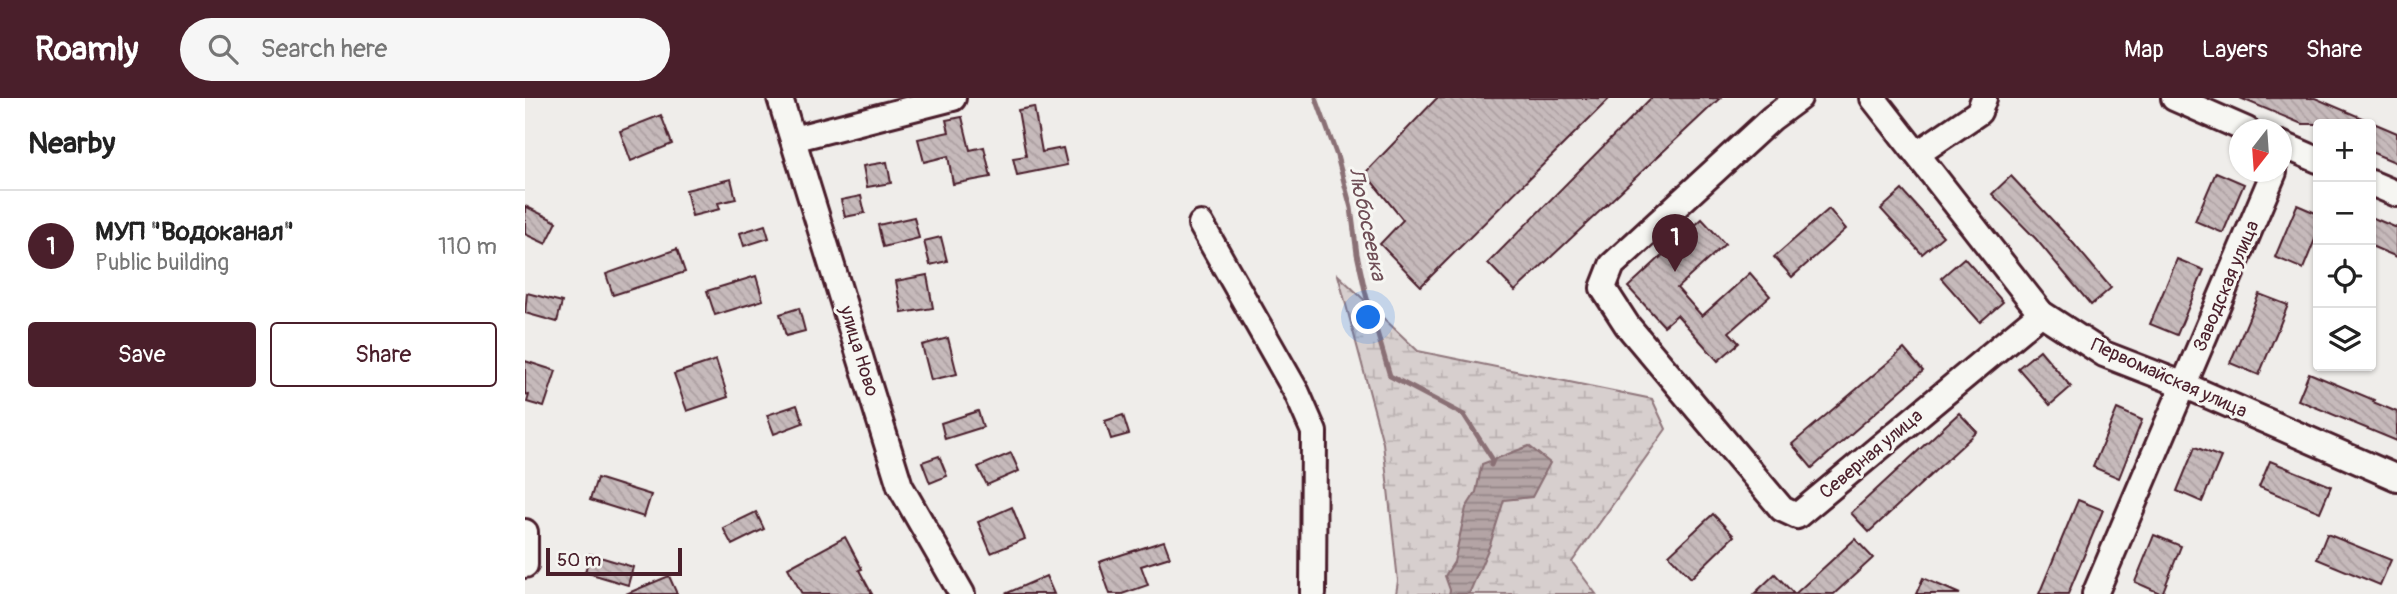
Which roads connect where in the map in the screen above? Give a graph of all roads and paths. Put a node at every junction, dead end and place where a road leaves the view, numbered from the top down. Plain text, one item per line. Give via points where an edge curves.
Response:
1 (780, 98) edge
2 (953, 98) edge
3 (1799, 98) edge
4 (1874, 98) edge
5 (1985, 98) edge
6 (2174, 98) edge
7 (2229, 122) edge
8 (793, 139) junction
9 (2292, 151) edge
10 (1917, 154) junction
11 (2313, 158) edge
12 (2270, 182) edge
13 (2376, 185) edge
14 (2397, 194) edge
15 (1201, 224) dead end
16 (2041, 313) junction
17 (2184, 385) junction
18 (2397, 478) edge
19 (525, 532) edge
20 (525, 565) edge
21 (962, 594) edge
22 (1313, 594) edge
23 (2095, 594) edge

1 - 8 street, улица Ново
2 - 8 street
3 - 16 street, Северная улица via 1612,265 1603,288 1627,325 1782,509 1797,516
4 - 10 street, Первомайская улица
5 - 10 street via 1979,113
6 - 7 street
8 - 21 street, улица Ново via 901,486
9 - 11 street
10 - 16 street, Первомайская улица
12 - 17 street, Заводская улица
13 - 14 street
15 - 22 street via 1297,393 1314,432
16 - 17 street, Первомайская улица via 2104,354
17 - 18 street, Первомайская улица
17 - 23 street, Заводская улица
19 - 20 street

